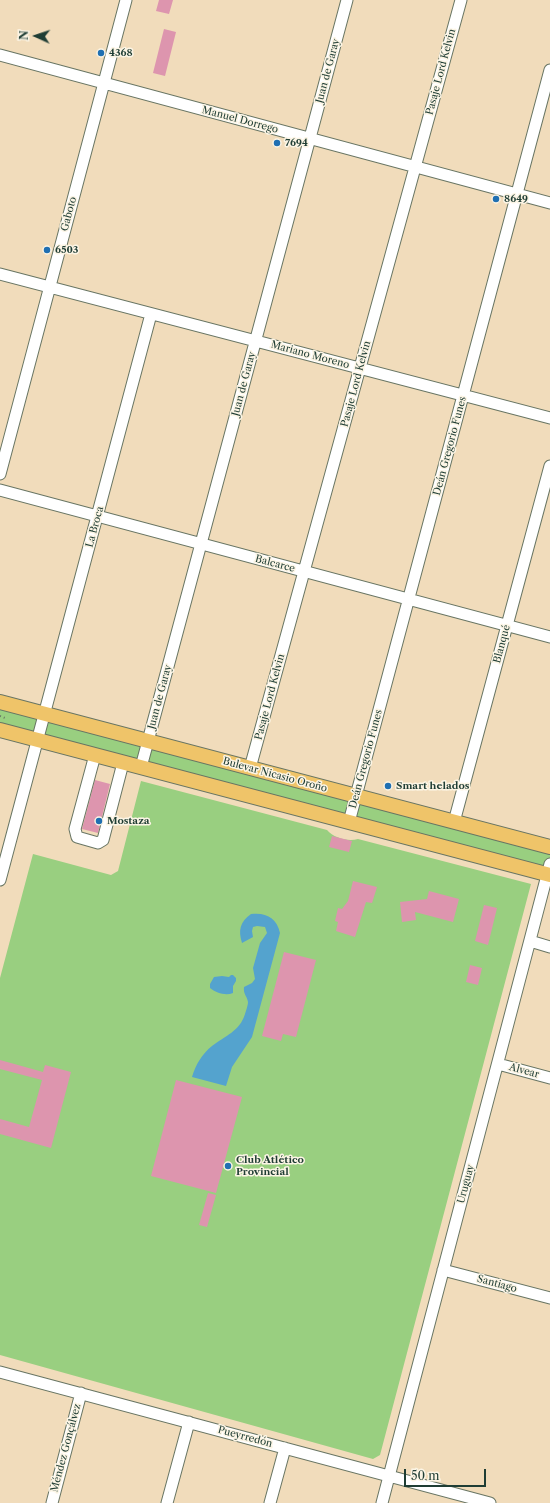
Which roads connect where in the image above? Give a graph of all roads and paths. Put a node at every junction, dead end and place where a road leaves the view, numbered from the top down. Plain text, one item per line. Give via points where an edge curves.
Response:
1 (126, 0) edge
2 (347, 0) edge
3 (461, 0) edge
4 (0, 55) edge
5 (550, 70) edge
6 (104, 83) junction
7 (310, 138) junction
8 (415, 167) junction
9 (517, 194) junction
10 (550, 203) edge
11 (0, 274) edge
12 (50, 287) junction
13 (151, 314) junction
14 (256, 341) junction
15 (360, 368) junction
16 (463, 395) junction
17 (550, 418) edge
18 (550, 466) edge
19 (0, 474) edge
20 (0, 490) edge
21 (98, 516) junction
22 (201, 544) junction
23 (304, 572) junction
24 (409, 599) junction
25 (507, 626) junction
26 (550, 637) edge
27 (0, 702) edge
28 (44, 714) junction
29 (0, 730) edge
30 (38, 740) junction
31 (148, 741) junction
32 (95, 755) junction
33 (123, 763) junction
34 (141, 767) junction
35 (250, 768) junction
36 (356, 796) junction
37 (349, 822) junction
38 (454, 822) junction
39 (550, 847) edge
40 (549, 871) edge
41 (0, 880) edge
42 (530, 941) junction
43 (550, 947) edge
44 (498, 1064) junction
45 (550, 1078) edge
46 (443, 1270) junction
47 (550, 1298) edge
48 (0, 1372) edge
49 (81, 1393) junction
50 (189, 1422) junction
51 (285, 1448) junction
52 (389, 1476) junction
53 (52, 1503) edge
54 (167, 1503) edge
55 (270, 1503) edge
56 (382, 1503) edge
57 (490, 1503) edge

1 - 6 street, Gaboto
2 - 7 street, Juan de Garay
3 - 8 street, Pasaje Lord Kelvin
4 - 6 street, Manuel Dorrego
5 - 9 street, Deán Gregorio Funes
6 - 7 street, Manuel Dorrego
6 - 12 street, Gaboto
7 - 8 street, Manuel Dorrego
7 - 14 street, Juan de Garay
8 - 9 street, Manuel Dorrego
8 - 15 street, Pasaje Lord Kelvin
9 - 10 street, Manuel Dorrego
9 - 16 street, Deán Gregorio Funes
11 - 12 street, Mariano Moreno
12 - 13 street, Mariano Moreno
12 - 19 street, Gaboto
13 - 14 street, Mariano Moreno
13 - 21 street, La Broca
14 - 15 street, Mariano Moreno
14 - 22 street, Juan de Garay
15 - 16 street, Mariano Moreno
15 - 23 street, Pasaje Lord Kelvin
16 - 17 street, Mariano Moreno
16 - 24 street, Deán Gregorio Funes
18 - 25 street, Blanqué
20 - 21 street, Balcarce
21 - 22 street, Balcarce
21 - 28 street, La Broca
22 - 23 street, Balcarce
22 - 31 street, Juan de Garay
23 - 24 street, Balcarce
23 - 35 street, Pasaje Lord Kelvin
24 - 25 street, Balcarce
24 - 36 street, Deán Gregorio Funes
25 - 26 street, Balcarce
25 - 38 street, Blanqué
27 - 28 main road, Bulevar Nicasio Oroño
28 - 30 street, La Broca
28 - 31 main road, Bulevar Nicasio Oroño
29 - 30 main road
30 - 32 main road
30 - 41 street, La Broca
31 - 34 street, Juan de Garay
31 - 35 main road, Bulevar Nicasio Oroño
32 - 33 main road
32 - 33 street via 75,830 77,837 98,843 103,840
33 - 34 main road
34 - 37 main road
35 - 36 main road, Bulevar Nicasio Oroño
36 - 37 street, Deán Gregorio Funes
36 - 38 main road, Bulevar Nicasio Oroño
37 - 40 main road
38 - 39 main road, Bulevar Nicasio Oroño
40 - 42 street, Uruguay
42 - 43 street
42 - 44 street, Uruguay
44 - 45 street, Alvear
44 - 46 street, Uruguay
46 - 47 street, Santiago
46 - 52 street, Uruguay
48 - 49 street, Pueyrredón
49 - 50 street, Pueyrredón
49 - 53 street, Méndez Gonçálvez
50 - 51 street, Pueyrredón
50 - 54 street
51 - 52 street, Pueyrredón
51 - 55 street
52 - 56 street, Uruguay
52 - 57 street, Pueyrredón

